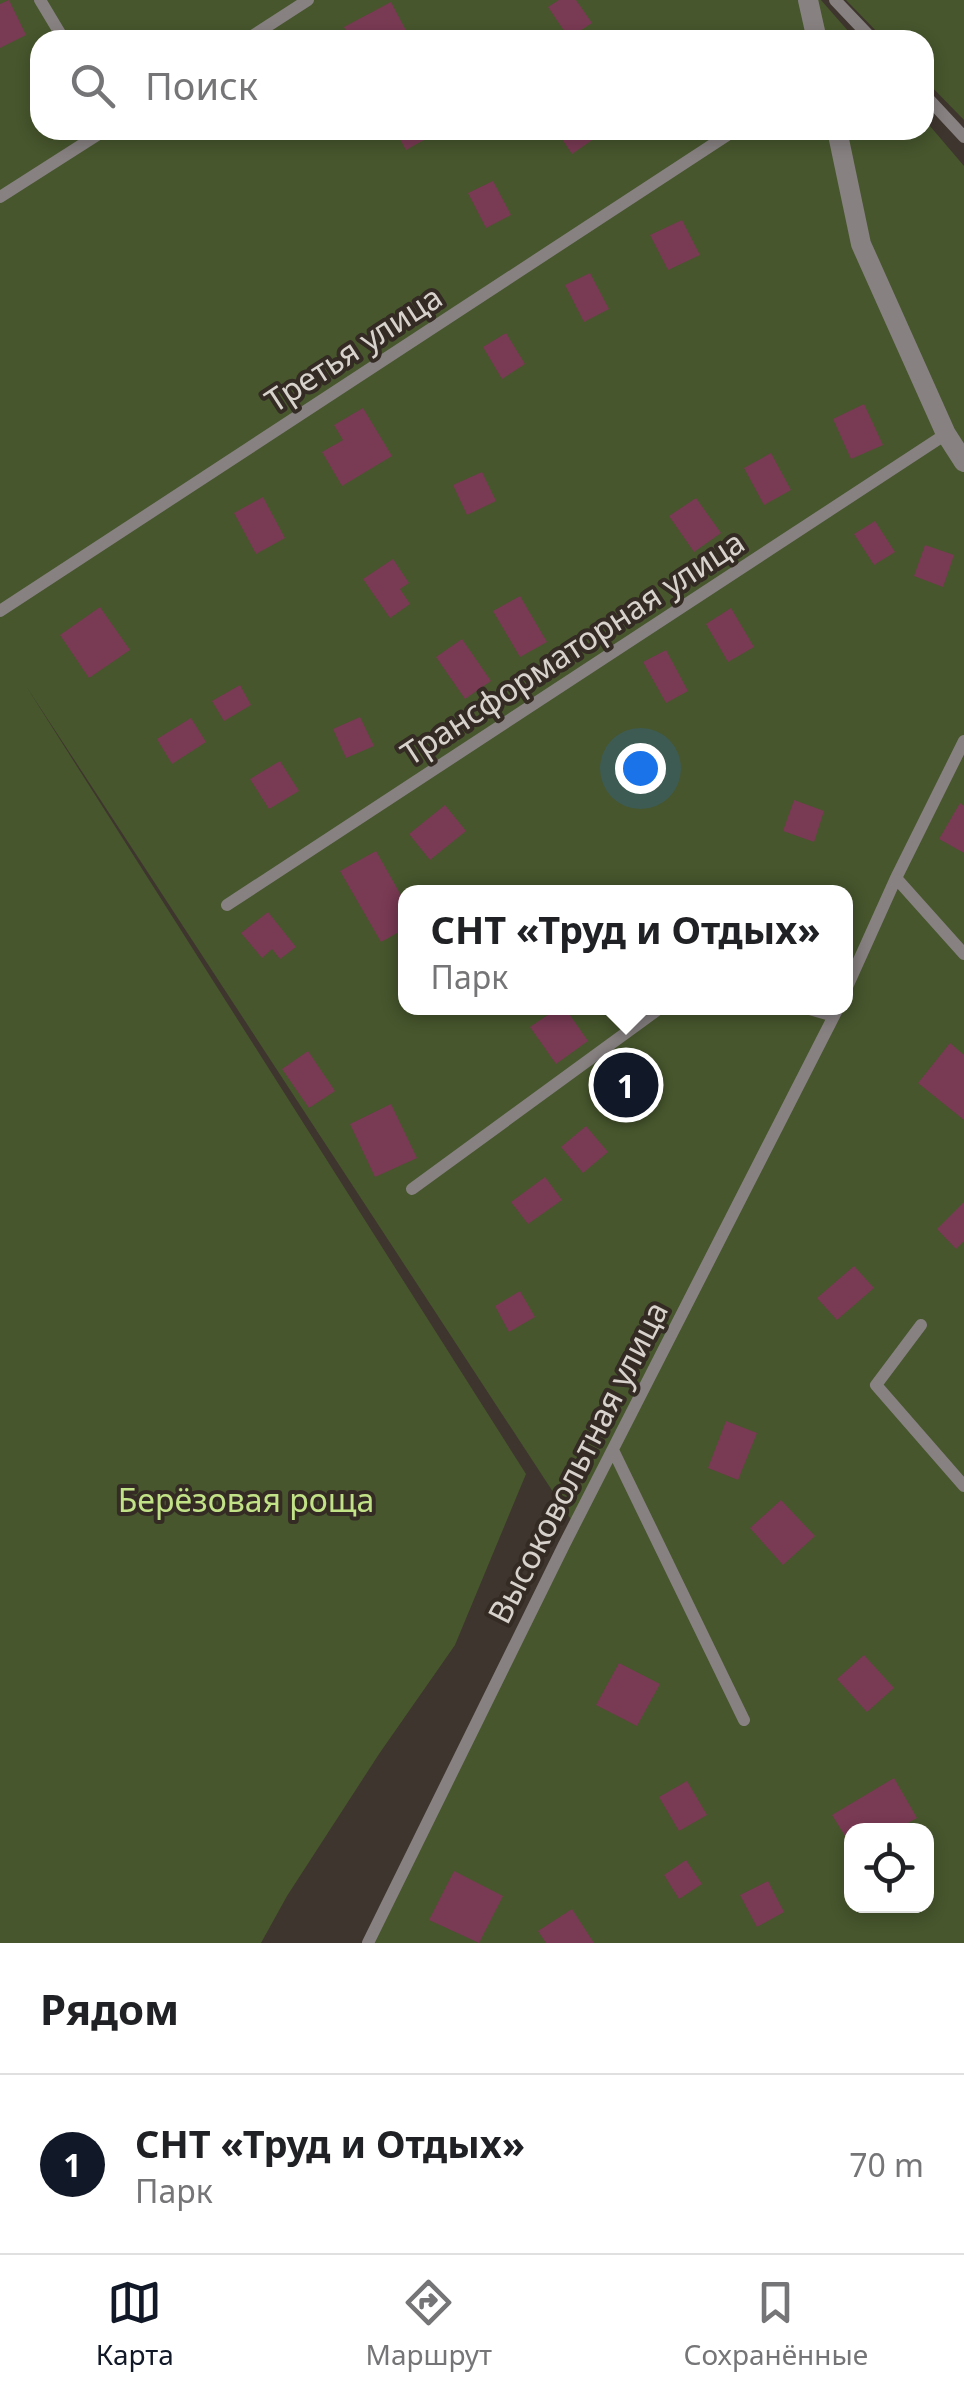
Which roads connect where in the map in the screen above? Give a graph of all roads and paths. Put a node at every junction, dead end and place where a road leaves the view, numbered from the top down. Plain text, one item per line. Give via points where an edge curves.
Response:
1 (40, 0) edge
2 (308, 0) edge
3 (808, 0) edge
4 (835, 0) edge
5 (58, 30) edge
6 (262, 30) edge
7 (815, 30) edge
8 (864, 30) edge
9 (934, 105) edge
10 (964, 137) edge
11 (89, 140) edge
12 (721, 140) edge
13 (838, 140) edge
14 (0, 197) edge
15 (946, 434) junction
16 (964, 462) edge
17 (0, 611) edge
18 (964, 740) edge
19 (896, 878) junction
20 (227, 905) dead end
21 (964, 954) edge
22 (853, 973) edge
23 (650, 1015) edge
24 (834, 1015) edge
25 (412, 1189) dead end
26 (920, 1325) dead end
27 (613, 1450) junction
28 (964, 1486) edge
29 (744, 1720) dead end
30 (368, 1943) edge

1 - 5 lane
2 - 6 lane
3 - 7 street
4 - 8 lane
9 - 10 lane
11 - 14 lane
12 - 17 lane, Третья улица
13 - 15 street via 861,244
15 - 16 street
15 - 20 lane, Трансформаторная улица
18 - 19 lane
19 - 21 lane
19 - 22 lane
23 - 25 lane
24 - 27 lane, Высоковольтная улица
26 - 28 lane via 876,1385
27 - 29 lane
27 - 30 lane, Высоковольтная улица

